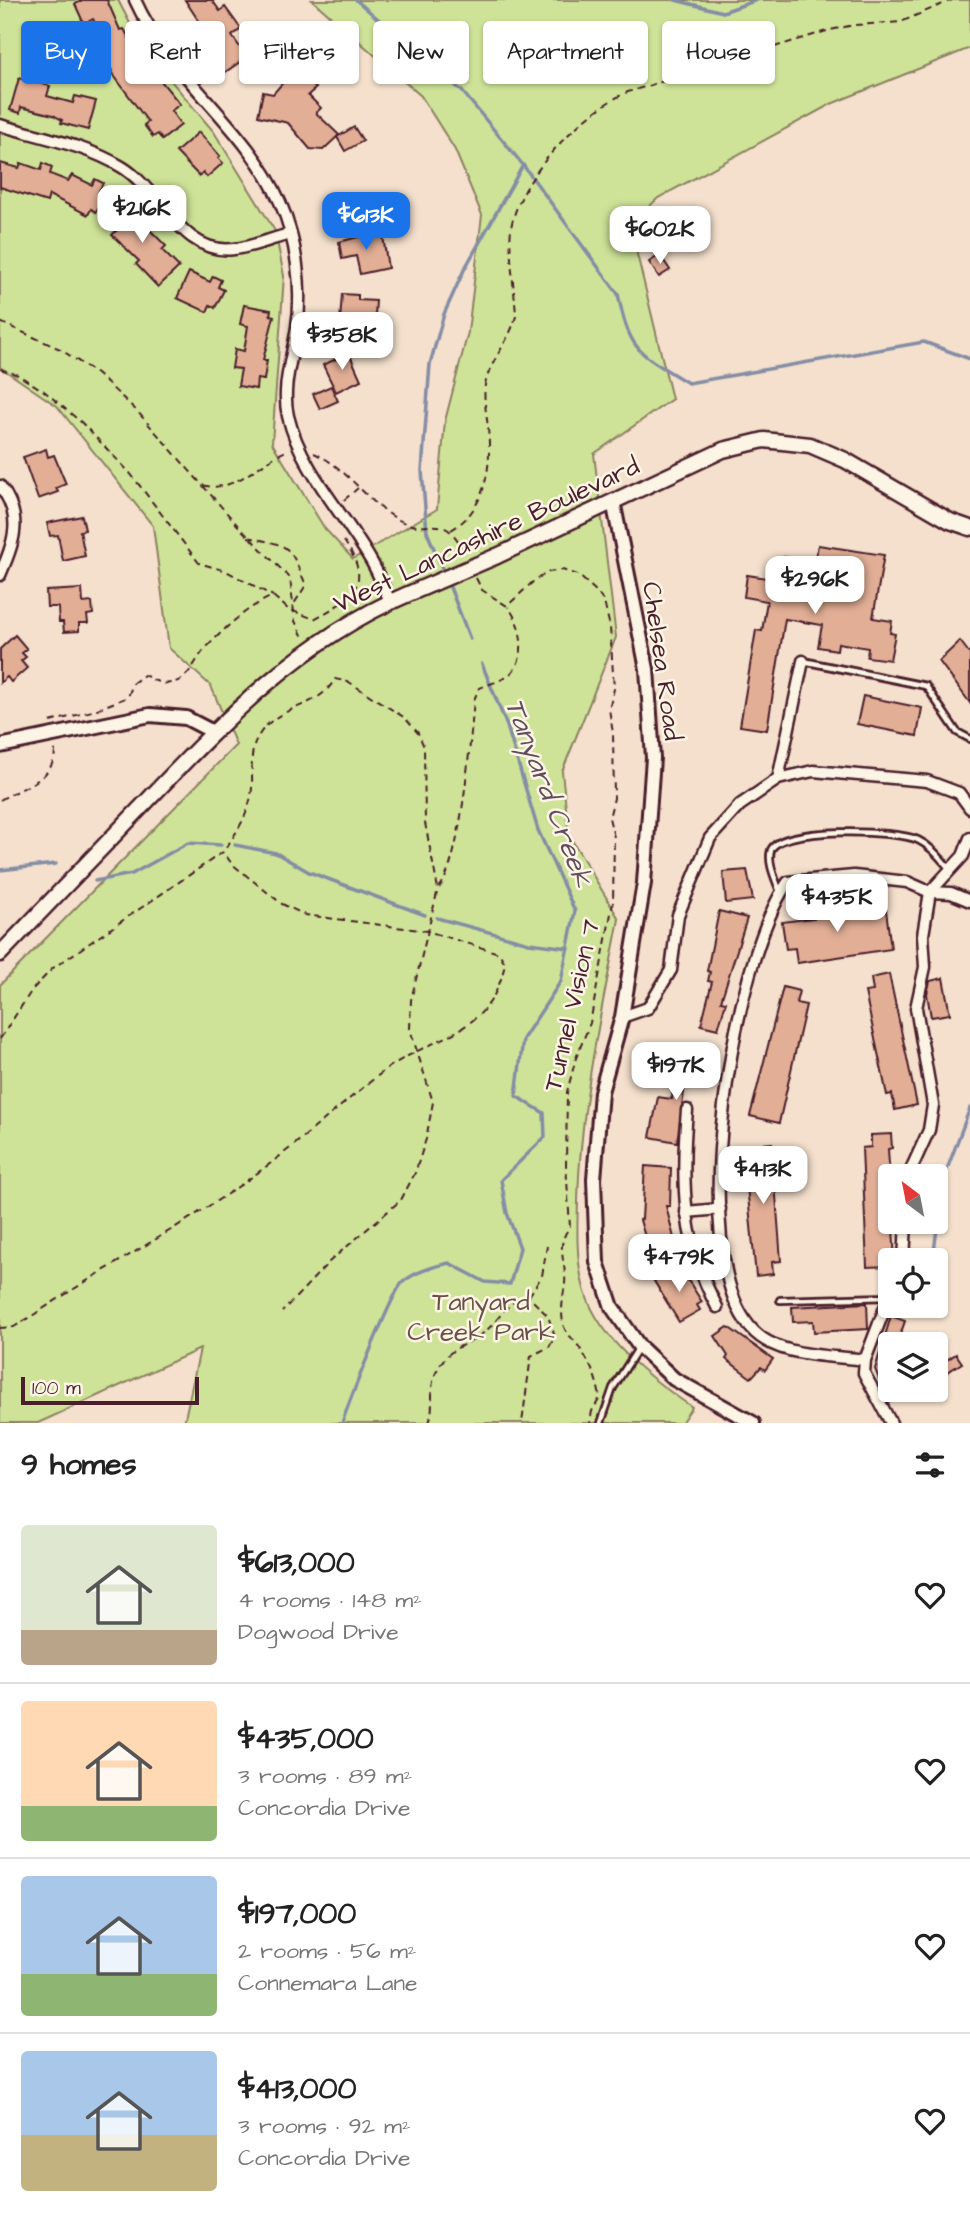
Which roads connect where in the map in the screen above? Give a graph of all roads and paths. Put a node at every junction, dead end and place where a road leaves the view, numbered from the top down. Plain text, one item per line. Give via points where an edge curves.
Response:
1 (135, 0) edge
2 (951, 0) edge
3 (0, 125) edge
4 (291, 234) junction
5 (0, 322) edge
6 (0, 369) edge
7 (299, 447) junction
8 (203, 485) junction
9 (0, 486) edge
10 (358, 488) junction
11 (613, 501) junction
12 (341, 503) dead end
13 (970, 527) edge
14 (450, 531) junction
15 (340, 535) dead end
16 (248, 537) junction
17 (468, 559) dead end
18 (473, 570) dead end
19 (0, 575) edge
20 (273, 596) junction
21 (390, 602) junction
22 (294, 605) junction
23 (508, 606) junction
24 (293, 612) junction
25 (303, 638) dead end
26 (803, 661) joint
27 (51, 728) dead end
28 (213, 732) junction
29 (970, 739) edge
30 (54, 741) dead end
31 (0, 746) edge
32 (778, 779) junction
33 (0, 800) edge
34 (970, 808) edge
35 (970, 838) edge
36 (223, 852) junction
37 (951, 869) junction
38 (438, 888) junction
39 (930, 892) junction
40 (780, 893) junction
41 (970, 901) edge
42 (427, 931) junction
43 (0, 954) edge
44 (622, 1017) junction
45 (0, 1039) edge
46 (417, 1054) junction
47 (687, 1110) dead end
48 (913, 1164) edge
49 (720, 1209) junction
50 (686, 1212) junction
51 (547, 1247) dead end
52 (878, 1296) edge
53 (529, 1297) junction
54 (780, 1300) dead end
55 (717, 1307) dead end
56 (282, 1312) dead end
57 (881, 1318) edge
58 (0, 1328) edge
59 (639, 1346) junction
60 (865, 1360) junction
61 (429, 1423) edge
62 (522, 1423) edge
63 (590, 1423) edge
64 (601, 1423) edge
65 (753, 1423) edge
66 (891, 1423) edge

1 - 4 street via 173,65 262,167
2 - 14 path via 901,22 830,30 628,92 588,117 546,160 511,225 516,316 485,387 489,433 486,487 464,523
3 - 4 street via 83,149 123,167 192,239 212,249 234,249
4 - 7 street via 298,272 298,324 288,375 287,414
5 - 8 path via 60,349 97,374
6 - 20 path via 44,391 81,422 130,473 199,563 226,571
7 - 8 path via 228,484
7 - 10 path via 331,461
7 - 21 street via 370,558
8 - 16 path
9 - 19 street via 10,498 16,532
10 - 12 path
10 - 14 path via 400,521 438,524
11 - 13 main road, West Lancashire Boulevard via 723,450 764,440 810,445 845,460 950,521
11 - 21 main road, West Lancashire Boulevard, bridge
11 - 44 street, Chelsea Road via 647,668 653,758 644,883
14 - 17 path
15 - 24 path via 359,566 357,586 347,600 314,619
16 - 22 path via 290,578
16 - 22 path via 284,544 292,552 306,585
18 - 23 path via 482,590
20 - 24 path
20 - 27 path via 252,605 202,653 186,676 160,684 144,676 133,683 128,697 50,723
21 - 28 main road, West Lancashire Boulevard via 315,646
22 - 24 path
23 - 38 path via 521,635 519,662 502,679 479,688 474,700 456,844 448,877
23 - 63 path, Tunnel Vision 7 via 549,572 570,573 586,581 604,602 611,635 613,903 590,1023 567,1092 570,1227 560,1258 565,1329 598,1384 600,1398
24 - 25 path
26 - 29 lane via 926,686 957,732
26 - 32 street
28 - 31 street via 186,718 150,715
28 - 43 main road, West Lancashire Boulevard
30 - 33 path via 56,759 43,777
32 - 34 street via 813,771 927,781 959,793
32 - 44 street via 740,805 710,838 678,915 671,970 649,1008
35 - 37 street
36 - 38 path via 247,811 251,756 258,737 282,711 321,698 335,679 383,702 418,733 424,747 425,823
36 - 42 path via 282,904 305,915
36 - 45 path via 52,968
37 - 39 street
37 - 40 lane via 928,845 910,837 833,832 796,836 772,849
38 - 42 path
39 - 40 street via 907,882 854,876 788,882
39 - 41 street via 951,892
39 - 48 street via 923,936 925,967 916,1008 933,1105 929,1129
40 - 49 street via 746,980 731,1058 721,1135
42 - 46 path via 411,999 410,1029
42 - 46 path via 499,953 505,963 499,988 488,1005 453,1035
44 - 59 street, Chelsea Road via 601,1092 594,1179 597,1262 612,1307
46 - 56 path via 433,1102 426,1139 401,1199 329,1262
46 - 58 path via 390,1067 298,1143 170,1231 23,1321
47 - 50 street
49 - 50 street
49 - 60 street via 729,1284 751,1329 789,1349
50 - 55 street via 697,1265
51 - 53 path via 542,1276
52 - 54 lane
53 - 61 path via 507,1305 487,1331 459,1344 440,1366 434,1377 435,1404
53 - 62 path via 548,1316 555,1338 549,1347 531,1356
57 - 60 street
59 - 64 lane via 612,1388
59 - 65 street, Chelsea Road via 674,1379
60 - 66 street via 869,1387

